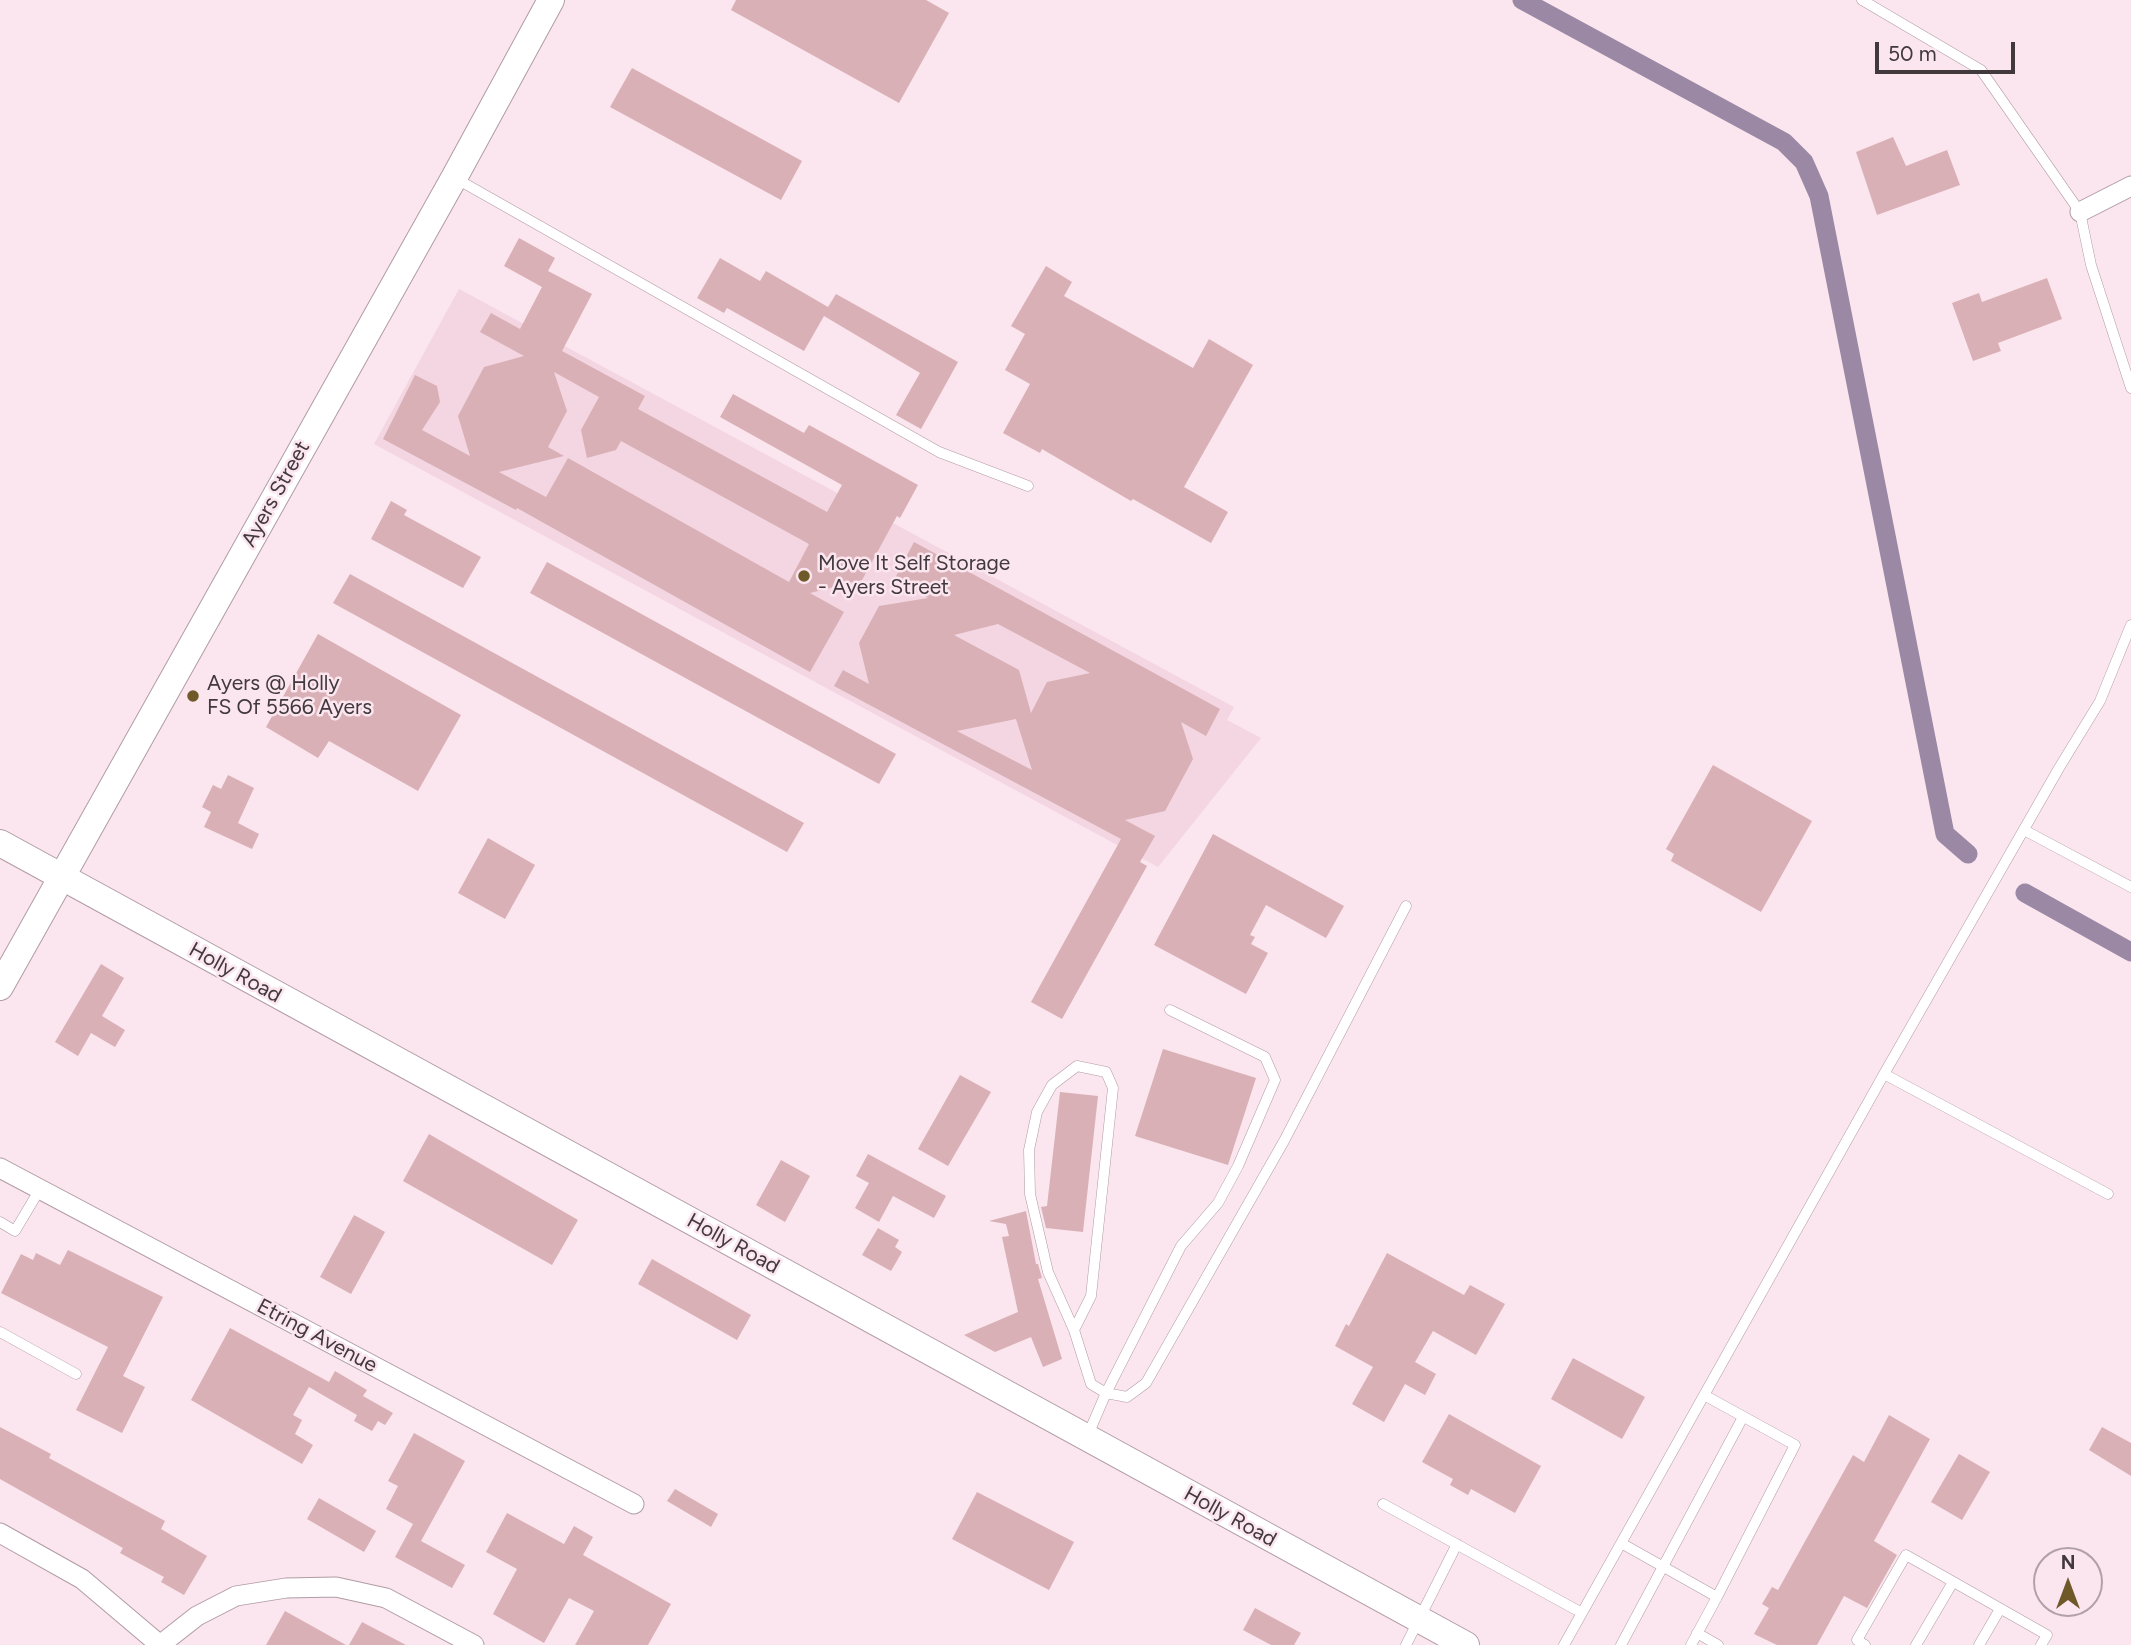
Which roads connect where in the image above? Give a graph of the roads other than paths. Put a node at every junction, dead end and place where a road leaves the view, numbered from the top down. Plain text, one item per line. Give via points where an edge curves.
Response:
1 (551, 0) edge
2 (1863, 0) edge
3 (454, 178) junction
4 (2131, 186) edge
5 (2080, 212) junction
6 (2131, 388) edge
7 (1028, 485) dead end
8 (2131, 625) edge
9 (2024, 830) junction
10 (0, 843) edge
11 (61, 877) junction
12 (2131, 887) edge
13 (1406, 906) dead end
14 (0, 987) edge
15 (1170, 1010) dead end
16 (1884, 1074) junction
17 (0, 1168) edge
18 (40, 1189) junction
19 (2108, 1194) dead end
20 (3, 1224) edge
21 (0, 1236) edge
22 (1073, 1330) junction
23 (0, 1332) edge
24 (76, 1374) dead end
25 (1106, 1394) junction
26 (1704, 1395) junction
27 (1743, 1417) junction
28 (1087, 1438) junction
29 (634, 1504) dead end
30 (1383, 1504) dead end
31 (0, 1533) edge
32 (1621, 1543) junction
33 (1457, 1544) junction
34 (1663, 1566) junction
35 (1953, 1582) junction
36 (1717, 1597) junction
37 (2000, 1609) junction
38 (1582, 1613) junction
39 (1419, 1620) junction
40 (1697, 1633) junction
41 (160, 1645) edge
42 (474, 1645) edge
43 (1406, 1645) edge
44 (1466, 1645) edge
45 (1564, 1645) edge
46 (1621, 1645) edge
47 (1691, 1645) edge
48 (1718, 1645) edge
49 (1865, 1645) edge
50 (1916, 1645) edge
51 (1979, 1645) edge
52 (2041, 1645) edge

1 - 3 main road, Ayers Street
2 - 5 lane via 1981,70
3 - 7 lane via 939,452
3 - 11 main road, Ayers Street
4 - 5 street
5 - 6 lane via 2091,265
8 - 9 lane via 2099,701
9 - 12 lane
9 - 16 lane
10 - 11 main road, Holly Road
11 - 14 main road, Ayers Street
11 - 28 main road, Holly Road
13 - 25 lane via 1284,1141 1146,1383 1128,1397
15 - 25 lane via 1265,1057 1275,1080 1238,1166 1218,1203 1181,1246
16 - 19 lane
16 - 26 lane
17 - 18 street, Etring Avenue
18 - 20 lane via 15,1231
18 - 29 street, Etring Avenue
20 - 21 lane
22 - 22 lane via 1048,1272 1030,1195 1029,1150 1037,1112 1052,1085 1077,1066 1107,1072 1113,1088 1091,1296
22 - 25 lane via 1091,1384
23 - 24 lane
25 - 28 lane
26 - 27 lane
26 - 32 lane
27 - 34 lane
27 - 36 lane via 1795,1446
28 - 39 main road, Holly Road
30 - 33 lane
31 - 41 street via 82,1579
32 - 34 lane
32 - 38 lane
33 - 38 lane
33 - 39 lane
34 - 36 lane
34 - 46 lane
35 - 37 lane
35 - 49 lane via 1906,1555 1857,1640
35 - 50 lane
36 - 40 lane
37 - 51 lane
37 - 52 lane via 2047,1635
38 - 45 lane
39 - 43 lane
39 - 44 main road, Holly Road
40 - 47 lane
40 - 48 lane
41 - 42 street via 197,1615 236,1596 336,1587 386,1598

